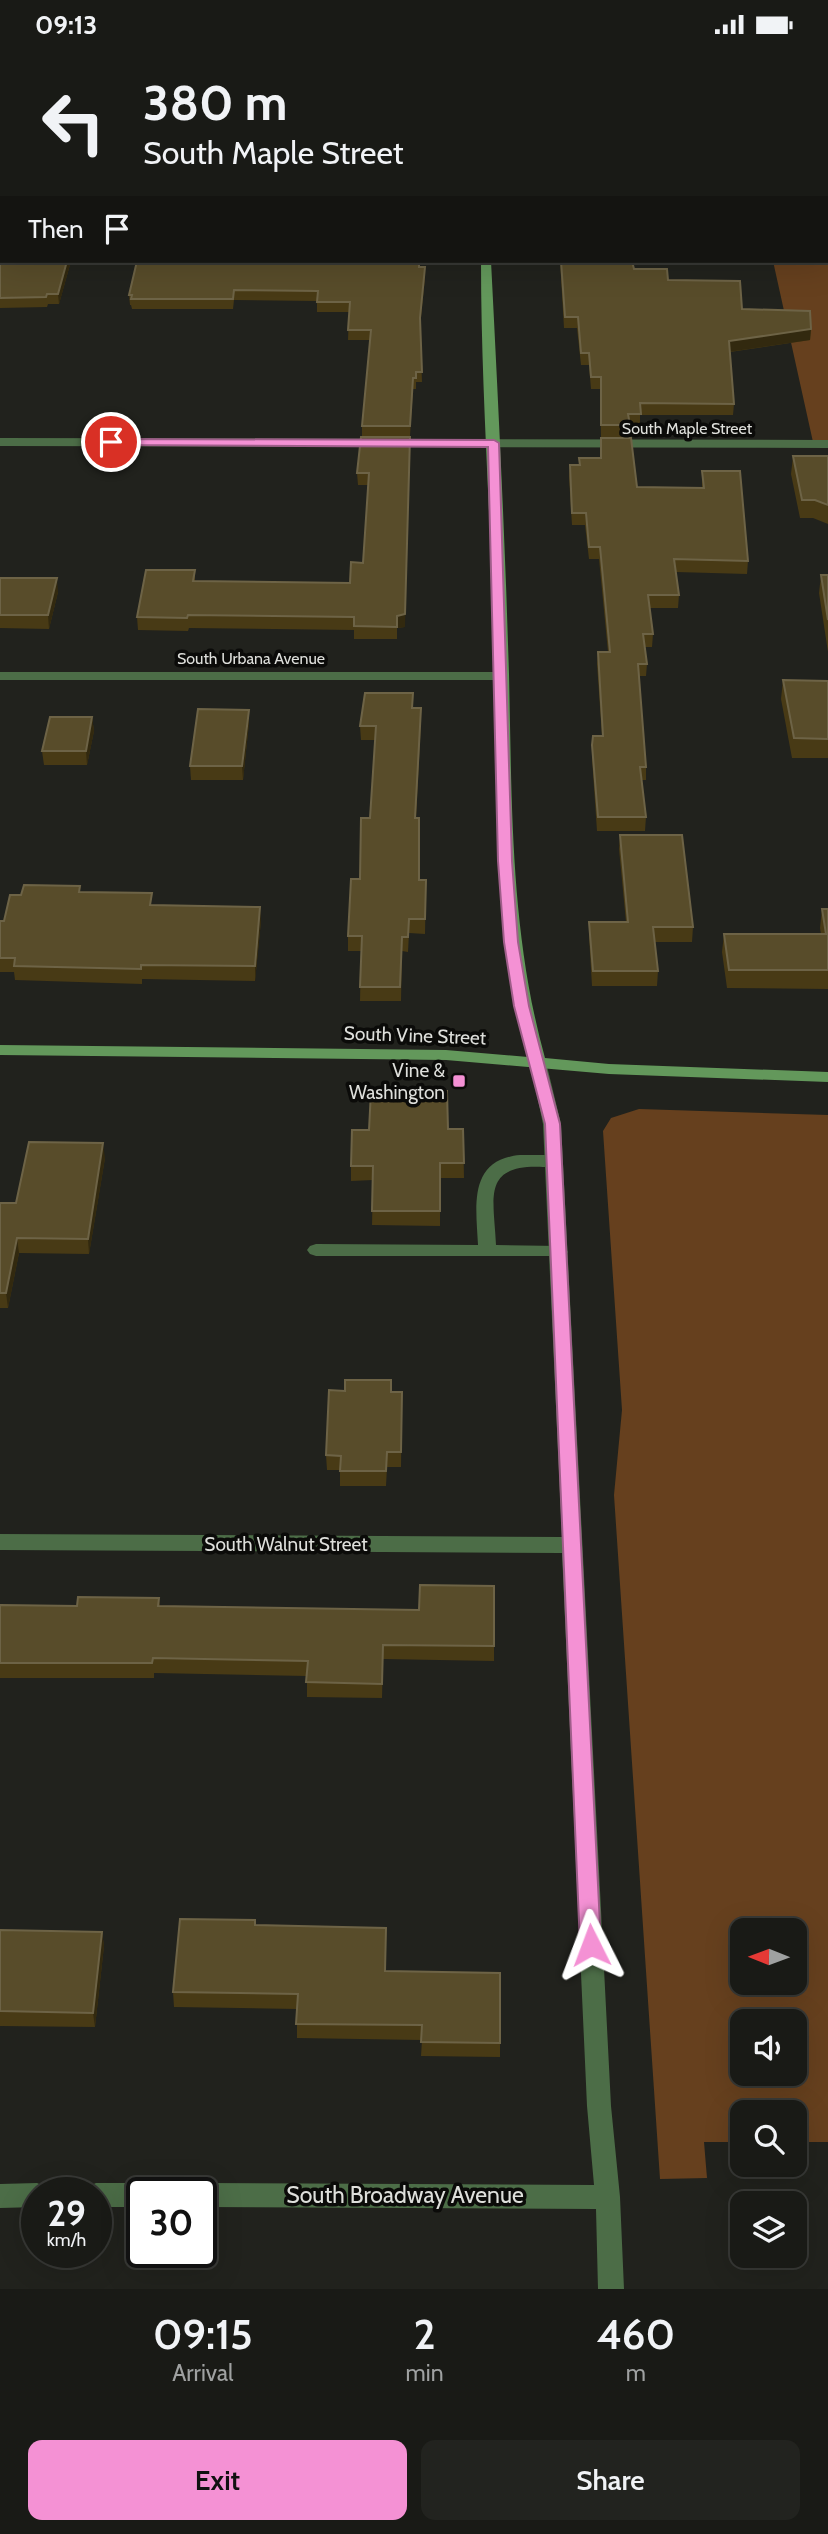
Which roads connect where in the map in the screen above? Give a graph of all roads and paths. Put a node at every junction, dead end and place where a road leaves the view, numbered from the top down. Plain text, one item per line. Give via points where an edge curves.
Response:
1 (486, 263) edge
2 (0, 442) edge
3 (494, 443) junction
4 (828, 444) edge
5 (0, 676) edge
6 (502, 676) junction
7 (0, 1050) edge
8 (538, 1062) junction
9 (828, 1077) edge
10 (554, 1161) junction
11 (316, 1250) dead end
12 (487, 1251) junction
13 (559, 1252) junction
14 (0, 1542) edge
15 (572, 1545) junction
16 (21, 2195) edge
17 (217, 2195) edge
18 (0, 2196) edge
19 (608, 2197) junction
20 (611, 2289) edge

1 - 3 main road
2 - 3 street, South Maple Street
3 - 4 street, South Maple Street
3 - 6 main road
5 - 6 street, South Urbana Avenue
6 - 8 main road via 511,942 521,1006
7 - 8 main road, South Vine Street via 446,1055
8 - 9 main road, South Vine Street
8 - 10 street via 551,1110
10 - 12 street via 510,1162 494,1169 488,1179
10 - 13 street
11 - 12 street
12 - 13 street
13 - 15 street
14 - 15 street, South Walnut Street
15 - 19 street via 599,2106
16 - 18 street
17 - 19 street, South Broadway Avenue
19 - 20 street

